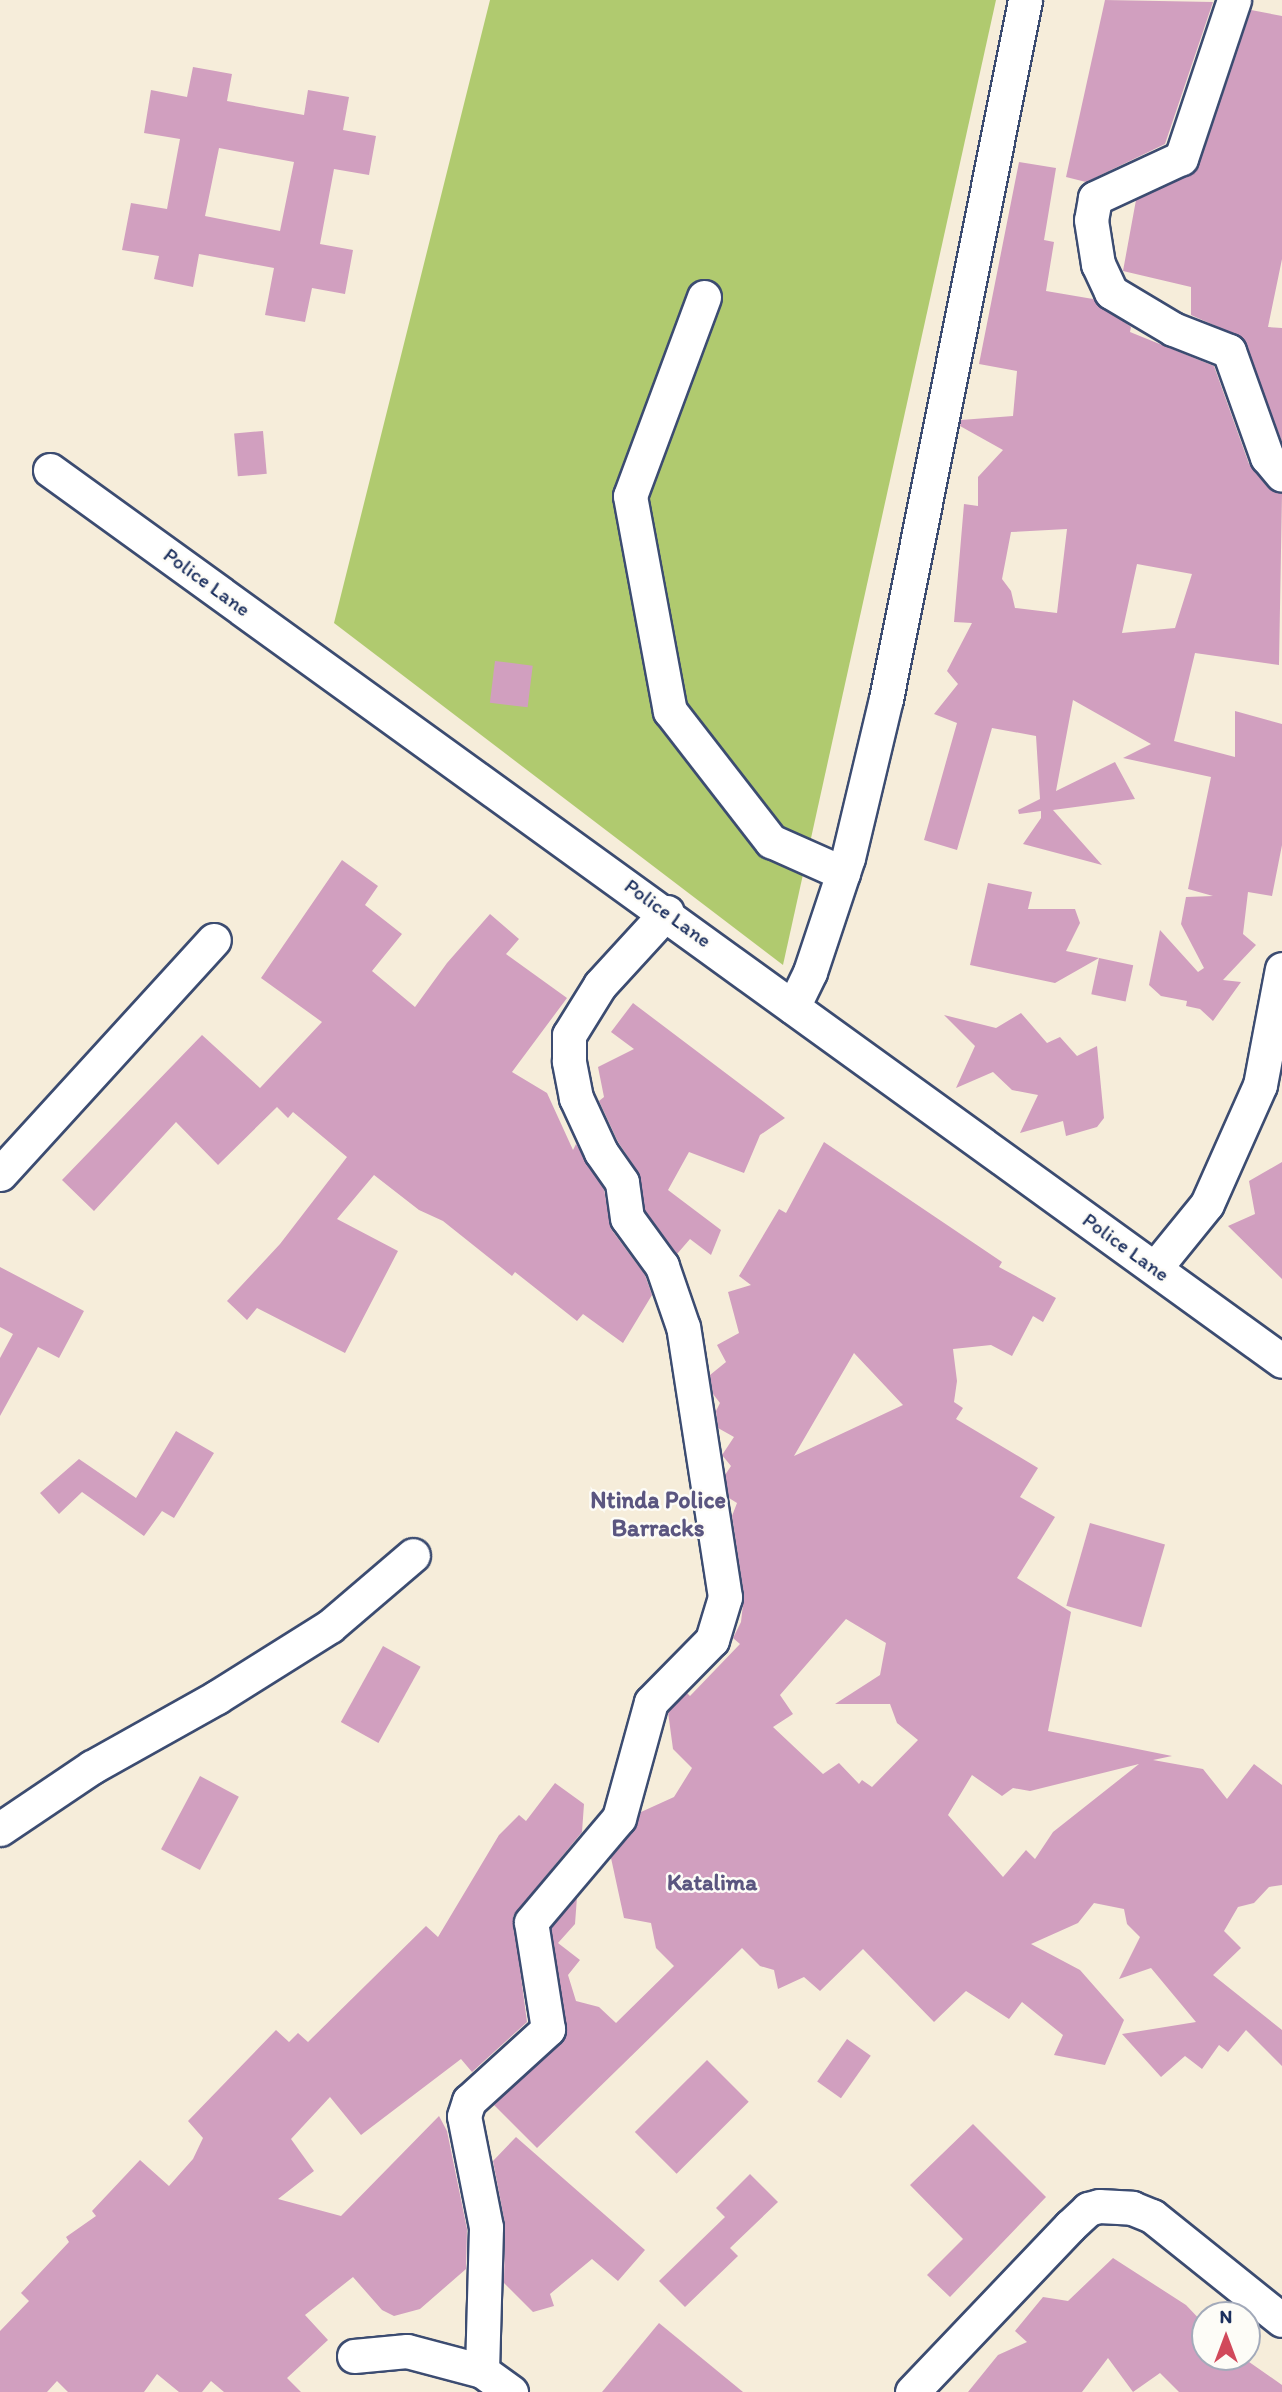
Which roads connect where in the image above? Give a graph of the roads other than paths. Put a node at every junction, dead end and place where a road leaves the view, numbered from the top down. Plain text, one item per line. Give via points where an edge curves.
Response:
1 (1024, 0) edge
2 (1234, 0) edge
3 (704, 297) dead end
4 (50, 470) dead end
5 (1282, 475) edge
6 (843, 873) junction
7 (667, 912) junction
8 (214, 940) dead end
9 (1282, 969) edge
10 (793, 1007) junction
11 (0, 1174) edge
12 (1155, 1268) junction
13 (1282, 1361) edge
14 (413, 1555) dead end
15 (0, 1829) edge
16 (1282, 2319) edge
17 (354, 2356) dead end
18 (482, 2371) junction
19 (512, 2392) edge
20 (912, 2392) edge

1 - 6 street via 886,699
2 - 5 street via 1181,158 1095,198 1091,220 1098,264 1111,292 1172,329 1229,351 1267,457
3 - 6 street via 630,496 670,711 771,841
4 - 7 street, Police Lane
6 - 10 street via 810,972
7 - 10 street, Police Lane
7 - 18 street via 600,985 569,1035 569,1061 576,1098 601,1152 622,1182 628,1218 662,1266 683,1327 725,1597 712,1640 651,1702 619,1818 531,1922 548,2029 469,2101 464,2116 486,2228
8 - 11 street
9 - 12 street via 1260,1085 1207,1204
10 - 12 street, Police Lane
12 - 13 street, Police Lane
14 - 15 street via 330,1626 92,1767
16 - 20 street via 1152,2216 1132,2208 1099,2206 1070,2226
17 - 18 street via 407,2351
18 - 19 street

